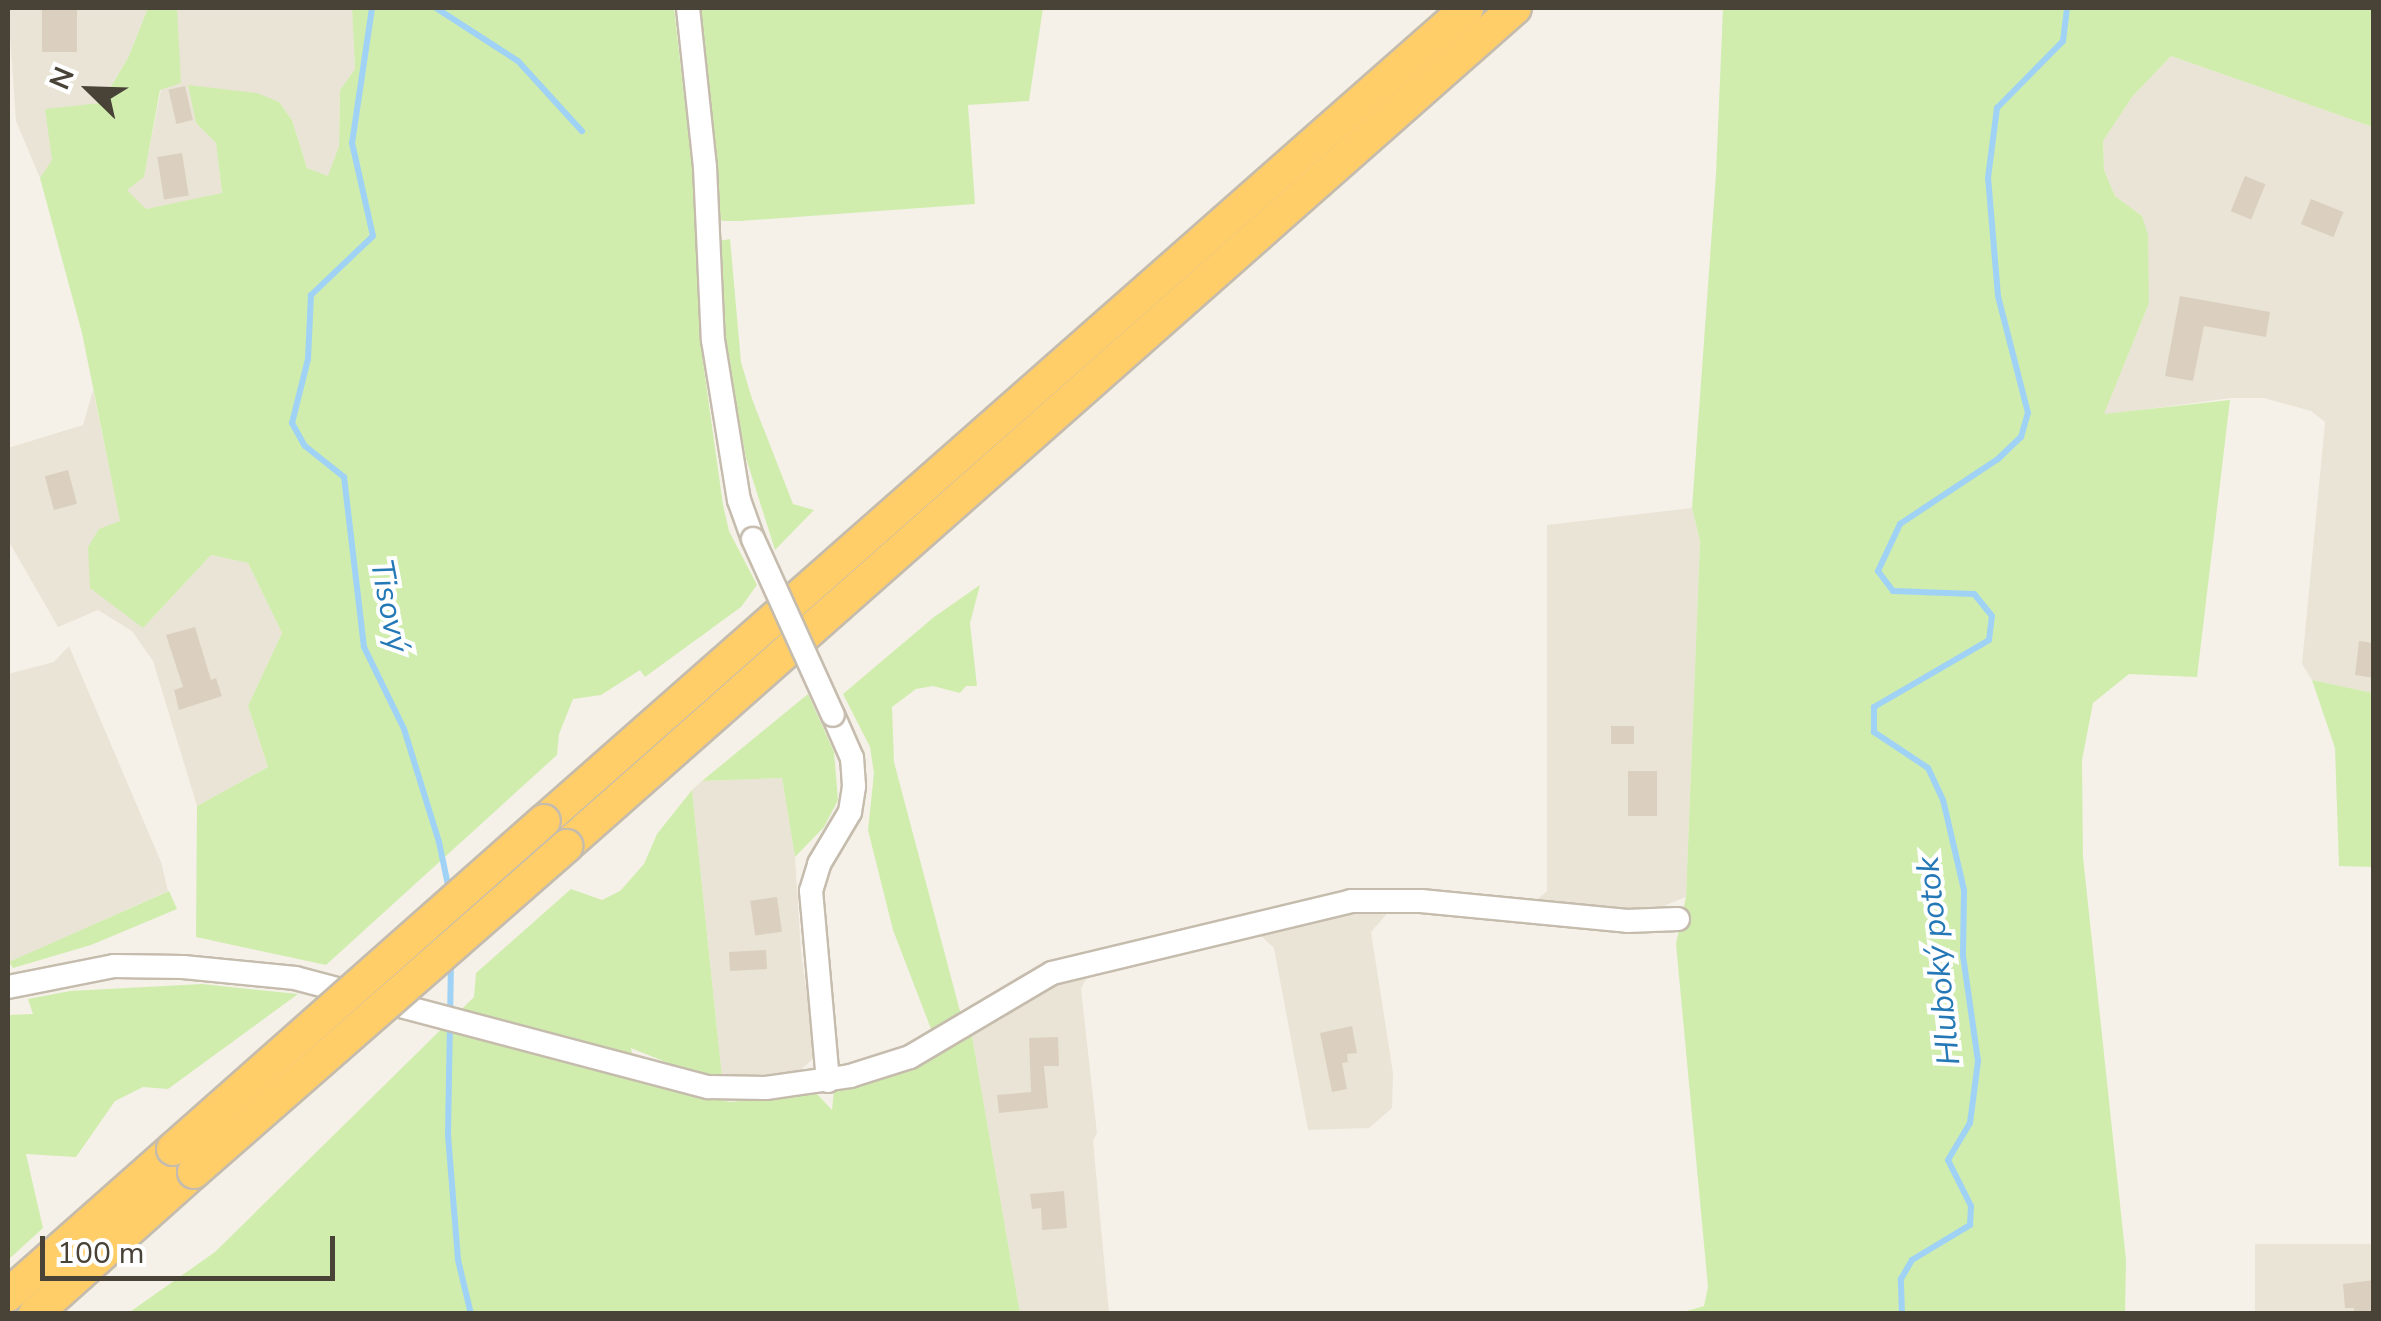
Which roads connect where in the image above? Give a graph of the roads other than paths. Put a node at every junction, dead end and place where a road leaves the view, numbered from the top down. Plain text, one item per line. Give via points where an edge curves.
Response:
1 (688, 8) edge
2 (1467, 8) edge
3 (1515, 8) edge
4 (1678, 918) dead end
5 (8, 987) edge
6 (828, 1080) junction
7 (184, 1161) junction
8 (8, 1295) edge
9 (35, 1314) edge

1 - 6 street, bridge via 705,167 712,340 739,500 852,758 850,812 811,891
2 - 7 highway, bridge via 544,822
3 - 7 highway, bridge via 566,846
4 - 6 street via 1627,921 1421,900 1351,901 1052,973 910,1057
5 - 6 street via 114,966 233,970 295,978 709,1087
7 - 8 highway
7 - 9 highway

